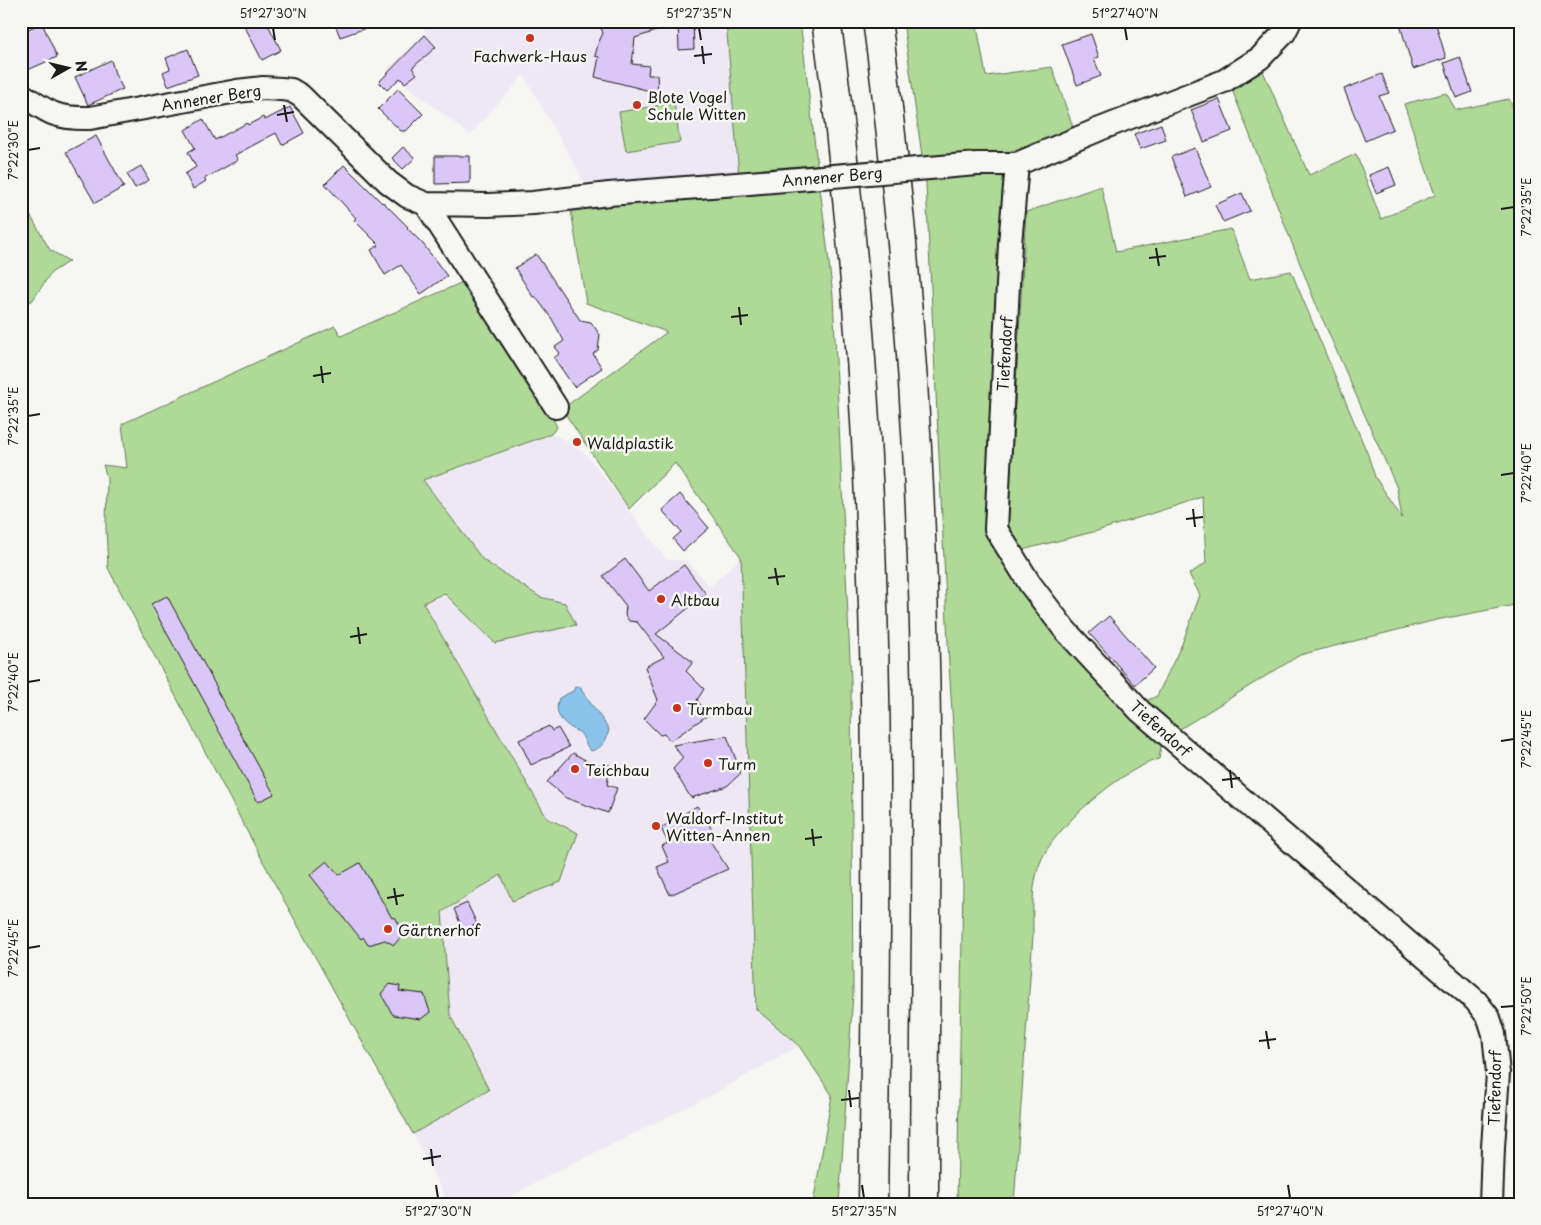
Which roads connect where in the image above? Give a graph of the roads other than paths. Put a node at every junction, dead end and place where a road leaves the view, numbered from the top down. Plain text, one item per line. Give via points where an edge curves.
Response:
1 (826, 21) edge
2 (877, 21) edge
3 (1290, 21) edge
4 (21, 94) edge
5 (1017, 164) junction
6 (426, 204) junction
7 (556, 407) dead end
8 (873, 1204) edge
9 (924, 1204) edge
10 (1491, 1204) edge

1 - 8 highway via 844,164 868,455 877,841
2 - 9 highway via 907,296 917,452 925,661
3 - 5 street, Annener Berg via 1284,33 1260,58 1224,81
4 - 6 street, Annener Berg via 57,116 90,118 237,91 263,88 291,90 301,96 388,182 407,196
5 - 6 street, Annener Berg, bridge via 977,164 533,203
5 - 10 street, Tiefendorf via 996,529 1030,584 1065,630 1140,710 1476,1001 1489,1018 1498,1073
6 - 7 street

